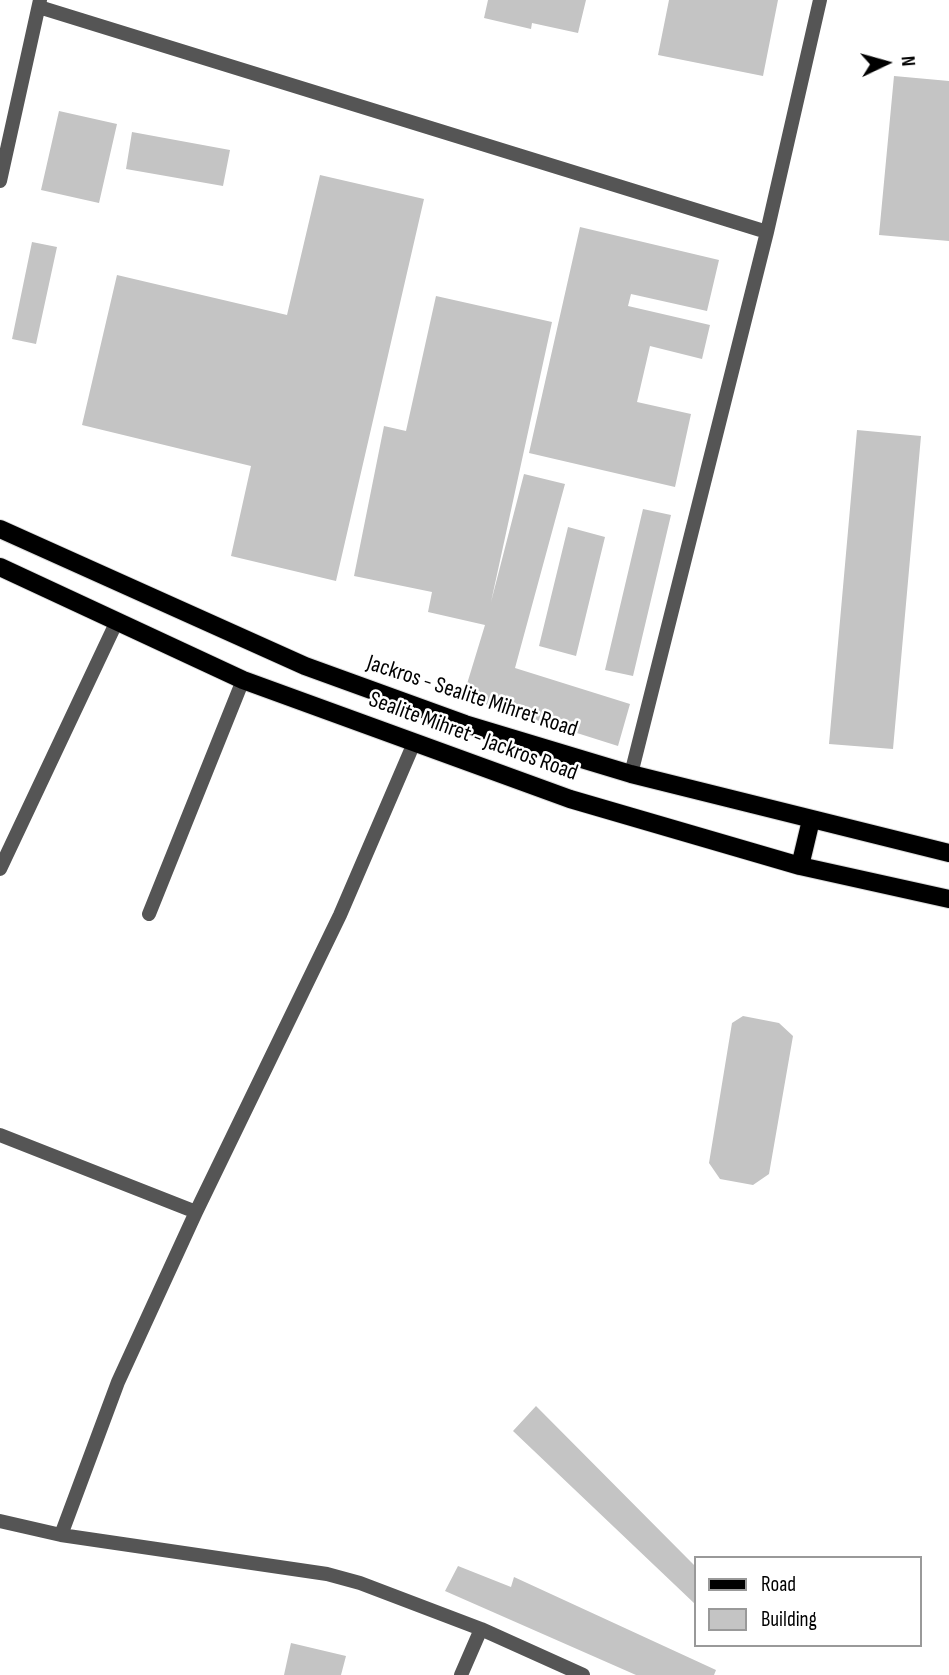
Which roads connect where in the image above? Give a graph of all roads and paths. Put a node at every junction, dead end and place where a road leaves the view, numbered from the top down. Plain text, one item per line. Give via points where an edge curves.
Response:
1 (820, 0) edge
2 (39, 3) edge
3 (0, 181) edge
4 (767, 232) junction
5 (0, 529) edge
6 (0, 568) edge
7 (117, 621) junction
8 (243, 680) junction
9 (414, 743) junction
10 (631, 774) junction
11 (811, 820) junction
12 (949, 853) edge
13 (800, 866) junction
14 (0, 869) edge
15 (949, 899) edge
16 (149, 914) dead end
17 (0, 1135) edge
18 (196, 1212) junction
19 (0, 1521) edge
20 (61, 1535) junction
21 (481, 1629) junction
22 (461, 1675) edge
23 (583, 1675) edge

1 - 4 street
2 - 3 street
2 - 4 street
4 - 10 street
5 - 10 main road, Jackros - Sealite Mihret Road via 305,666 465,724
6 - 7 main road, Sealite Mihret - Jackros Road
7 - 8 main road, Sealite Mihret - Jackros Road
7 - 14 street
8 - 9 main road, Sealite Mihret - Jackros Road
8 - 16 street
9 - 13 main road, Sealite Mihret - Jackros Road via 570,799
9 - 18 street via 340,915
10 - 11 main road, Jackros - Sealite Mihret Road
11 - 12 main road, Jackros - Sealite Mihret Road
11 - 13 main road
13 - 15 main road, Sealite Mihret - Jackros Road
17 - 18 street
18 - 20 street via 118,1382
19 - 20 street
20 - 21 street via 327,1574
21 - 22 street
21 - 23 street

